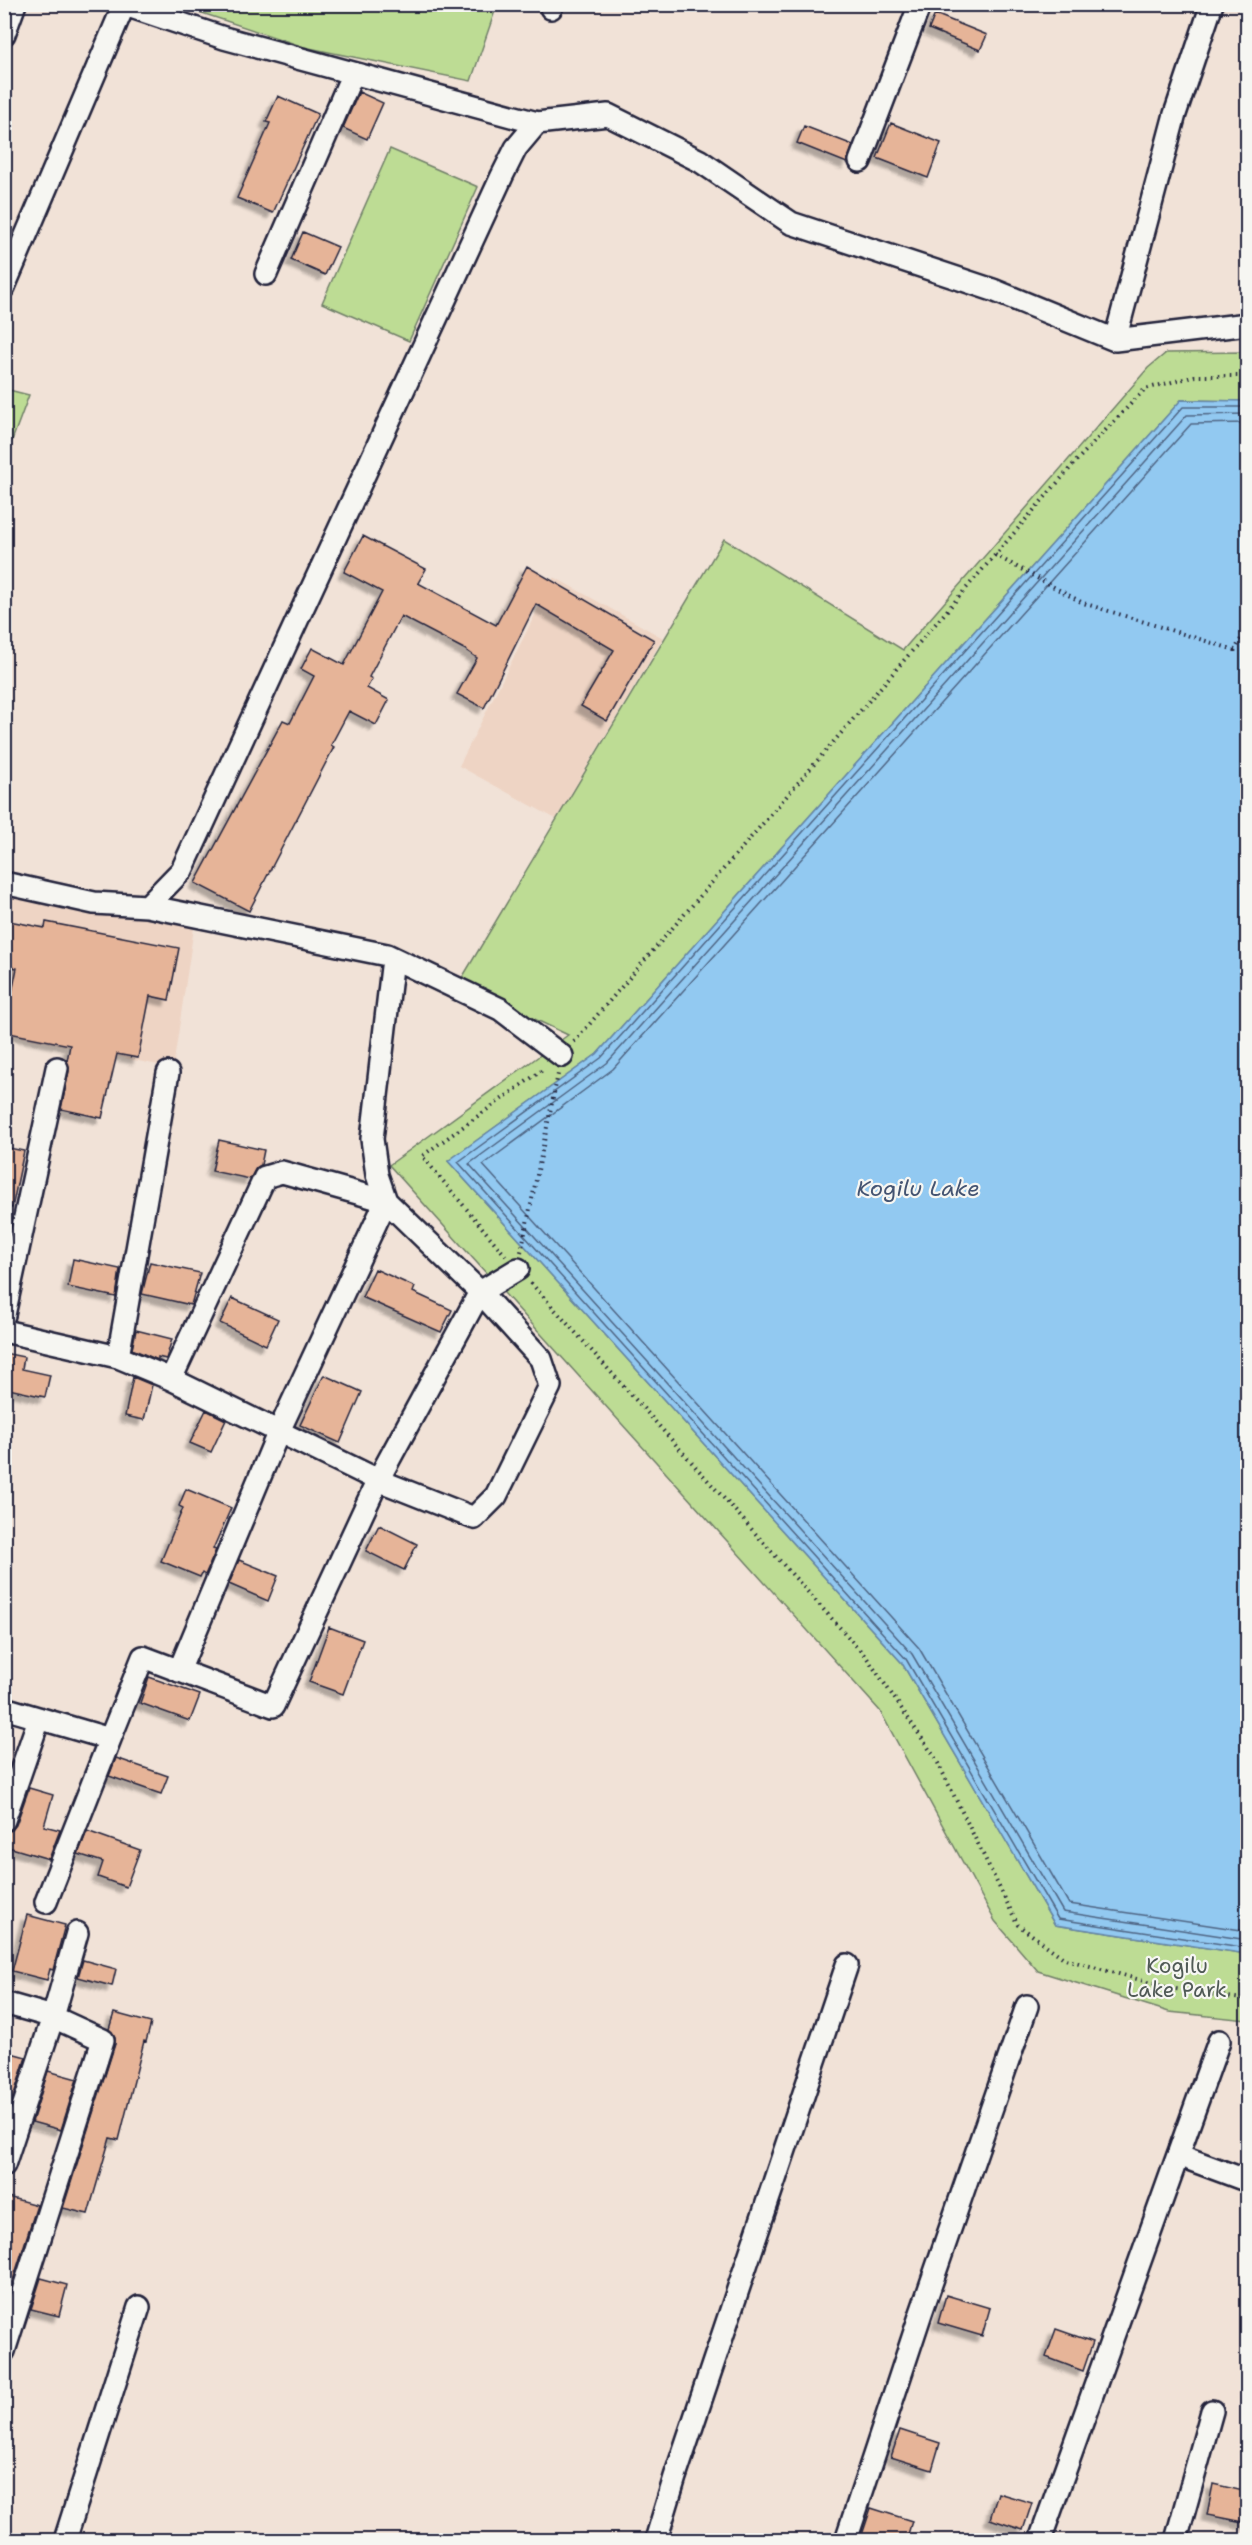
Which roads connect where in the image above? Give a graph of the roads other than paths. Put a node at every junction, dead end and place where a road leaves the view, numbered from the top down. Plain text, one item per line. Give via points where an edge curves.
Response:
1 (15, 4) edge
2 (920, 4) edge
3 (1212, 4) edge
4 (123, 5) edge
5 (4, 34) edge
6 (353, 73) junction
7 (537, 123) junction
8 (860, 160) dead end
9 (266, 274) dead end
10 (4, 287) edge
11 (1248, 324) edge
12 (1115, 340) junction
13 (4, 883) edge
14 (147, 906) junction
15 (392, 967) dead end
16 (562, 1056) road end
17 (57, 1068) dead end
18 (168, 1073) dead end
19 (386, 1201) junction
20 (518, 1269) road end
21 (480, 1292) junction
22 (4, 1315) edge
23 (4, 1331) edge
24 (118, 1357) junction
25 (171, 1378) junction
26 (279, 1431) junction
27 (378, 1480) junction
28 (179, 1671) junction
29 (4, 1708) edge
30 (39, 1719) junction
31 (110, 1739) junction
32 (6, 1807) edge
33 (46, 1902) dead end
34 (77, 1933) dead end
35 (847, 1965) dead end
36 (4, 2003) edge
37 (1027, 2006) dead end
38 (53, 2017) junction
39 (1219, 2041) dead end
40 (1178, 2155) junction
41 (4, 2165) edge
42 (1248, 2181) edge
43 (139, 2307) dead end
44 (4, 2351) edge
45 (1212, 2411) dead end
46 (65, 2541) edge
47 (656, 2541) edge
48 (846, 2541) edge
49 (1040, 2541) edge
50 (1176, 2541) edge

1 - 5 street
2 - 8 street
3 - 12 street via 1175,114
4 - 6 street via 224,38
4 - 10 street
6 - 7 street
6 - 9 street
7 - 12 street via 608,115 700,161 791,223 993,290
7 - 14 street via 516,148 502,176 182,870
11 - 12 street
13 - 14 street via 94,903
14 - 16 street via 387,955 500,1009
15 - 19 street via 372,1139 377,1175
17 - 22 street
18 - 24 street
19 - 21 street
19 - 25 street via 282,1172 265,1178
19 - 26 street
20 - 21 street
21 - 27 street
21 - 27 street via 541,1359 550,1386 496,1496 474,1518
23 - 24 street
24 - 25 street
25 - 26 street
26 - 27 street
26 - 28 street
27 - 28 street via 273,1706
28 - 31 street via 142,1658
29 - 30 street
30 - 31 street
30 - 32 street
31 - 33 street
34 - 38 street
35 - 47 street
36 - 38 street
37 - 48 street
38 - 41 street
38 - 44 street via 103,2040
39 - 40 street
40 - 42 street
40 - 49 street
43 - 46 street
45 - 50 street

